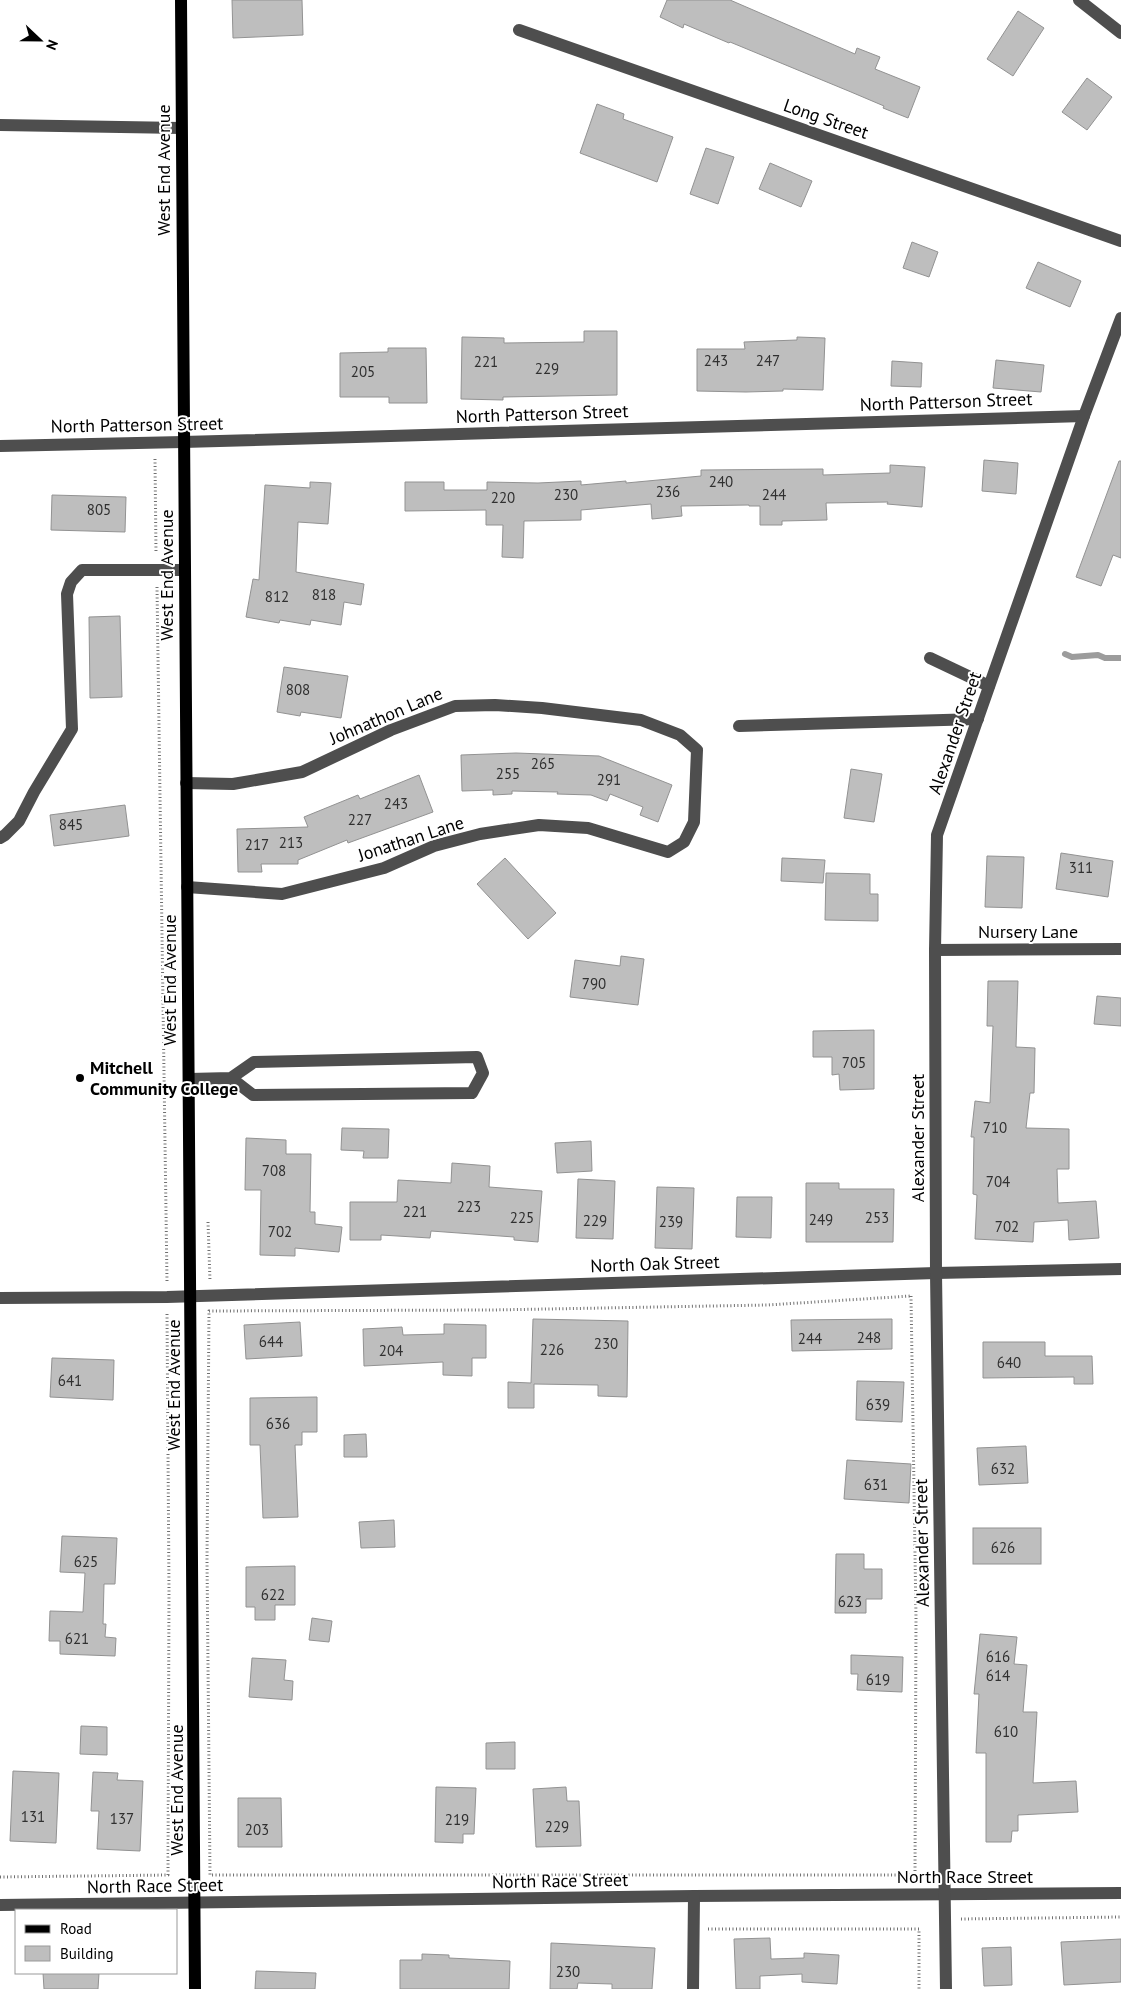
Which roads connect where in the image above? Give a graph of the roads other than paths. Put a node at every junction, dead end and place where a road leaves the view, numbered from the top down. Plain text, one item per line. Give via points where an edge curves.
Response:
1 (180, 0) edge
2 (1079, 0) edge
3 (519, 30) dead end
4 (1121, 33) edge
5 (0, 125) edge
6 (182, 128) junction
7 (1121, 241) edge
8 (1121, 318) edge
9 (1084, 416) junction
10 (184, 442) junction
11 (0, 446) edge
12 (185, 570) junction
13 (930, 658) dead end
14 (989, 686) junction
15 (603, 716) joint
16 (978, 719) junction
17 (739, 726) dead end
18 (186, 783) junction
19 (0, 838) edge
20 (187, 886) junction
21 (1121, 949) edge
22 (935, 950) junction
23 (231, 1078) junction
24 (189, 1079) junction
25 (1121, 1270) edge
26 (936, 1273) junction
27 (190, 1295) junction
28 (0, 1298) edge
29 (1121, 1893) edge
30 (945, 1895) junction
31 (694, 1896) junction
32 (196, 1903) junction
33 (0, 1905) edge
34 (195, 1989) edge
35 (693, 1989) edge
36 (946, 1989) edge

1 - 6 main road, West End Avenue
2 - 4 street
3 - 7 street, Long Street
5 - 6 street
6 - 10 main road, West End Avenue
8 - 9 street, Alexander Street
9 - 10 street, North Patterson Street
9 - 14 street, Alexander Street
10 - 11 street, North Patterson Street
10 - 12 main road, West End Avenue
12 - 18 main road, West End Avenue
12 - 19 street via 82,570 71,582 67,594 72,729 19,821
13 - 14 street
14 - 16 street, Alexander Street
15 - 18 street, Johnathon Lane via 542,708 455,706 391,730 302,772 232,784
15 - 20 street, Jonathan Lane via 641,720 680,735 697,750 694,822 684,842 668,852 588,828 539,825 480,834 434,846 384,868 282,894
16 - 17 street
16 - 22 street, Alexander Street via 938,834
18 - 20 main road, West End Avenue
20 - 24 main road, West End Avenue
21 - 22 street, Nursery Lane
22 - 26 street, Alexander Street
23 - 23 street via 254,1095 472,1093 483,1073 477,1057 440,1057 254,1062
23 - 24 street
24 - 27 main road, West End Avenue
25 - 26 street, North Oak Street
26 - 27 street, North Oak Street
26 - 30 street, Alexander Street
27 - 28 street, North Oak Street
27 - 32 main road, West End Avenue
29 - 30 street, North Race Street
30 - 31 street, North Race Street
30 - 36 street, Alexander Street
31 - 32 street, North Race Street
31 - 35 street
32 - 33 street, North Race Street
32 - 34 main road, West End Avenue

